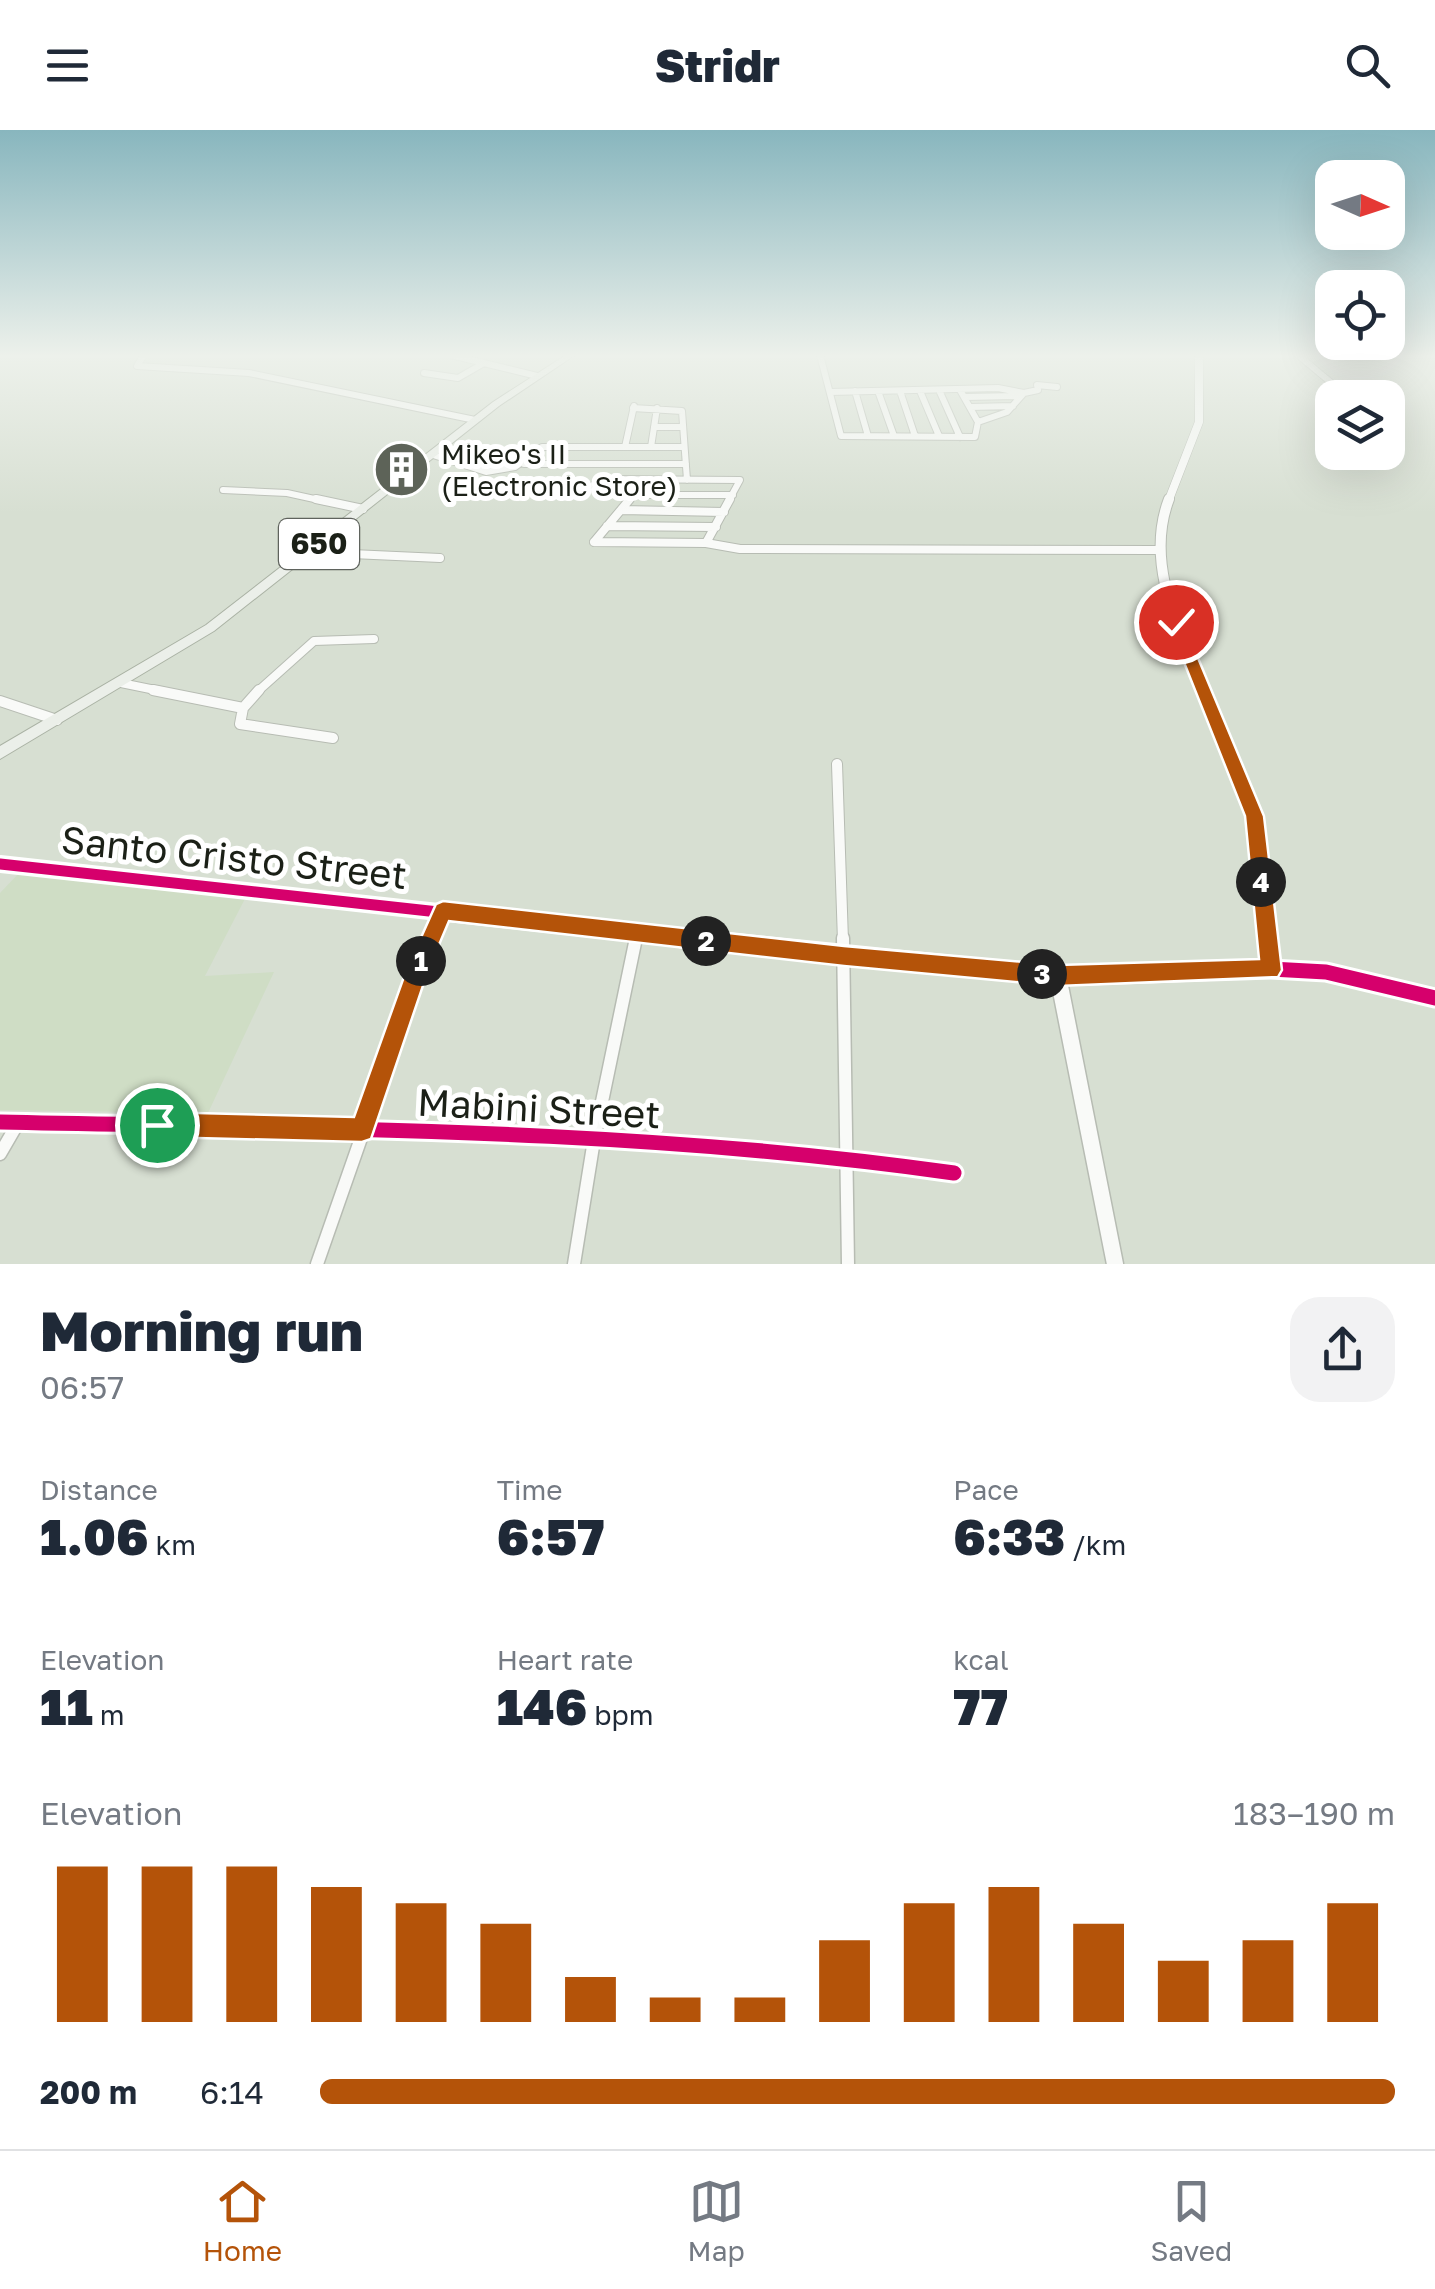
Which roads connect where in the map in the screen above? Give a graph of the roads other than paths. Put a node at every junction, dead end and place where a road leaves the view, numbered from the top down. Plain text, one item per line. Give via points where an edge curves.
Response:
1 (418, 408) edge
2 (493, 408) edge
3 (634, 408) edge
4 (656, 408) joint
5 (834, 408) edge
6 (860, 408) edge
7 (884, 408) edge
8 (906, 408) edge
9 (927, 408) edge
10 (947, 408) edge
11 (971, 408) edge
12 (1012, 408) edge
13 (1200, 408) edge
14 (476, 420) junction
15 (978, 422) junction
16 (654, 427) junction
17 (683, 427) junction
18 (868, 436) junction
19 (894, 436) junction
20 (916, 436) junction
21 (939, 436) junction
22 (960, 436) junction
23 (625, 447) junction
24 (651, 447) junction
25 (684, 447) junction
26 (433, 455) junction
27 (522, 464) junction
28 (686, 464) junction
29 (646, 480) junction
30 (688, 480) junction
31 (223, 490) dead end
32 (587, 491) dead end
33 (634, 494) junction
34 (733, 496) junction
35 (364, 509) junction
36 (621, 510) junction
37 (724, 512) junction
38 (607, 526) junction
39 (716, 527) junction
40 (706, 543) junction
41 (1157, 550) junction
42 (308, 552) junction
43 (440, 558) dead end
44 (374, 639) dead end
45 (122, 683) junction
46 (0, 701) edge
47 (243, 708) junction
48 (57, 720) junction
49 (333, 738) dead end
50 (0, 753) edge
51 (836, 764) dead end
52 (0, 864) edge
53 (443, 911) junction
54 (637, 933) junction
55 (844, 956) junction
56 (1271, 970) junction
57 (1058, 976) junction
58 (1435, 998) edge
59 (0, 1122) edge
60 (18, 1123) junction
61 (362, 1130) junction
62 (594, 1140) junction
63 (0, 1154) edge
64 (848, 1158) junction
65 (954, 1174) dead end
66 (317, 1264) edge
67 (574, 1264) edge
68 (848, 1264) edge
69 (1115, 1264) edge

1 - 14 street
2 - 14 main road, 650
3 - 23 street
4 - 16 street
4 - 17 street via 682,411
5 - 18 street via 842,436
6 - 18 street
7 - 19 street
8 - 20 street
9 - 21 street
10 - 22 street
11 - 15 street
12 - 15 street
13 - 41 street
14 - 26 main road, 650
15 - 22 street via 975,437
16 - 17 street
16 - 24 street
17 - 25 street
18 - 19 street
19 - 20 street
20 - 21 street
21 - 22 street
23 - 24 street
23 - 27 street via 542,447
24 - 25 street
25 - 28 street
26 - 27 street via 486,472
26 - 35 main road, 650
27 - 28 street
28 - 30 street
29 - 30 street
29 - 32 street via 599,478
29 - 33 street
30 - 34 street via 740,480
31 - 35 street via 286,493
33 - 34 street
33 - 36 street
34 - 37 street
35 - 42 main road, 650
36 - 37 street
36 - 38 street
37 - 39 street
38 - 39 street
38 - 40 street via 594,542
39 - 40 street
40 - 41 street via 740,549
41 - 56 street via 1176,622 1254,816
42 - 43 street
42 - 45 main road, 650 via 210,628
44 - 47 street via 314,641
45 - 47 street
45 - 48 main road, 650
46 - 48 street
47 - 49 street via 245,728
48 - 50 main road, 650
51 - 55 street
52 - 53 street, Santo Cristo Street
53 - 54 street, Santo Cristo Street
53 - 61 street
54 - 55 street, Santo Cristo Street
54 - 62 street
55 - 57 street, Santo Cristo Street
55 - 64 street
56 - 57 street, Santo Cristo Street
56 - 58 street via 1326,972
57 - 69 street
59 - 60 street, Mabini Street
60 - 61 street, Mabini Street
60 - 63 street
61 - 62 street, Mabini Street
61 - 66 street
62 - 64 street, Mabini Street
62 - 67 street
64 - 65 street, Mabini Street
64 - 68 street

